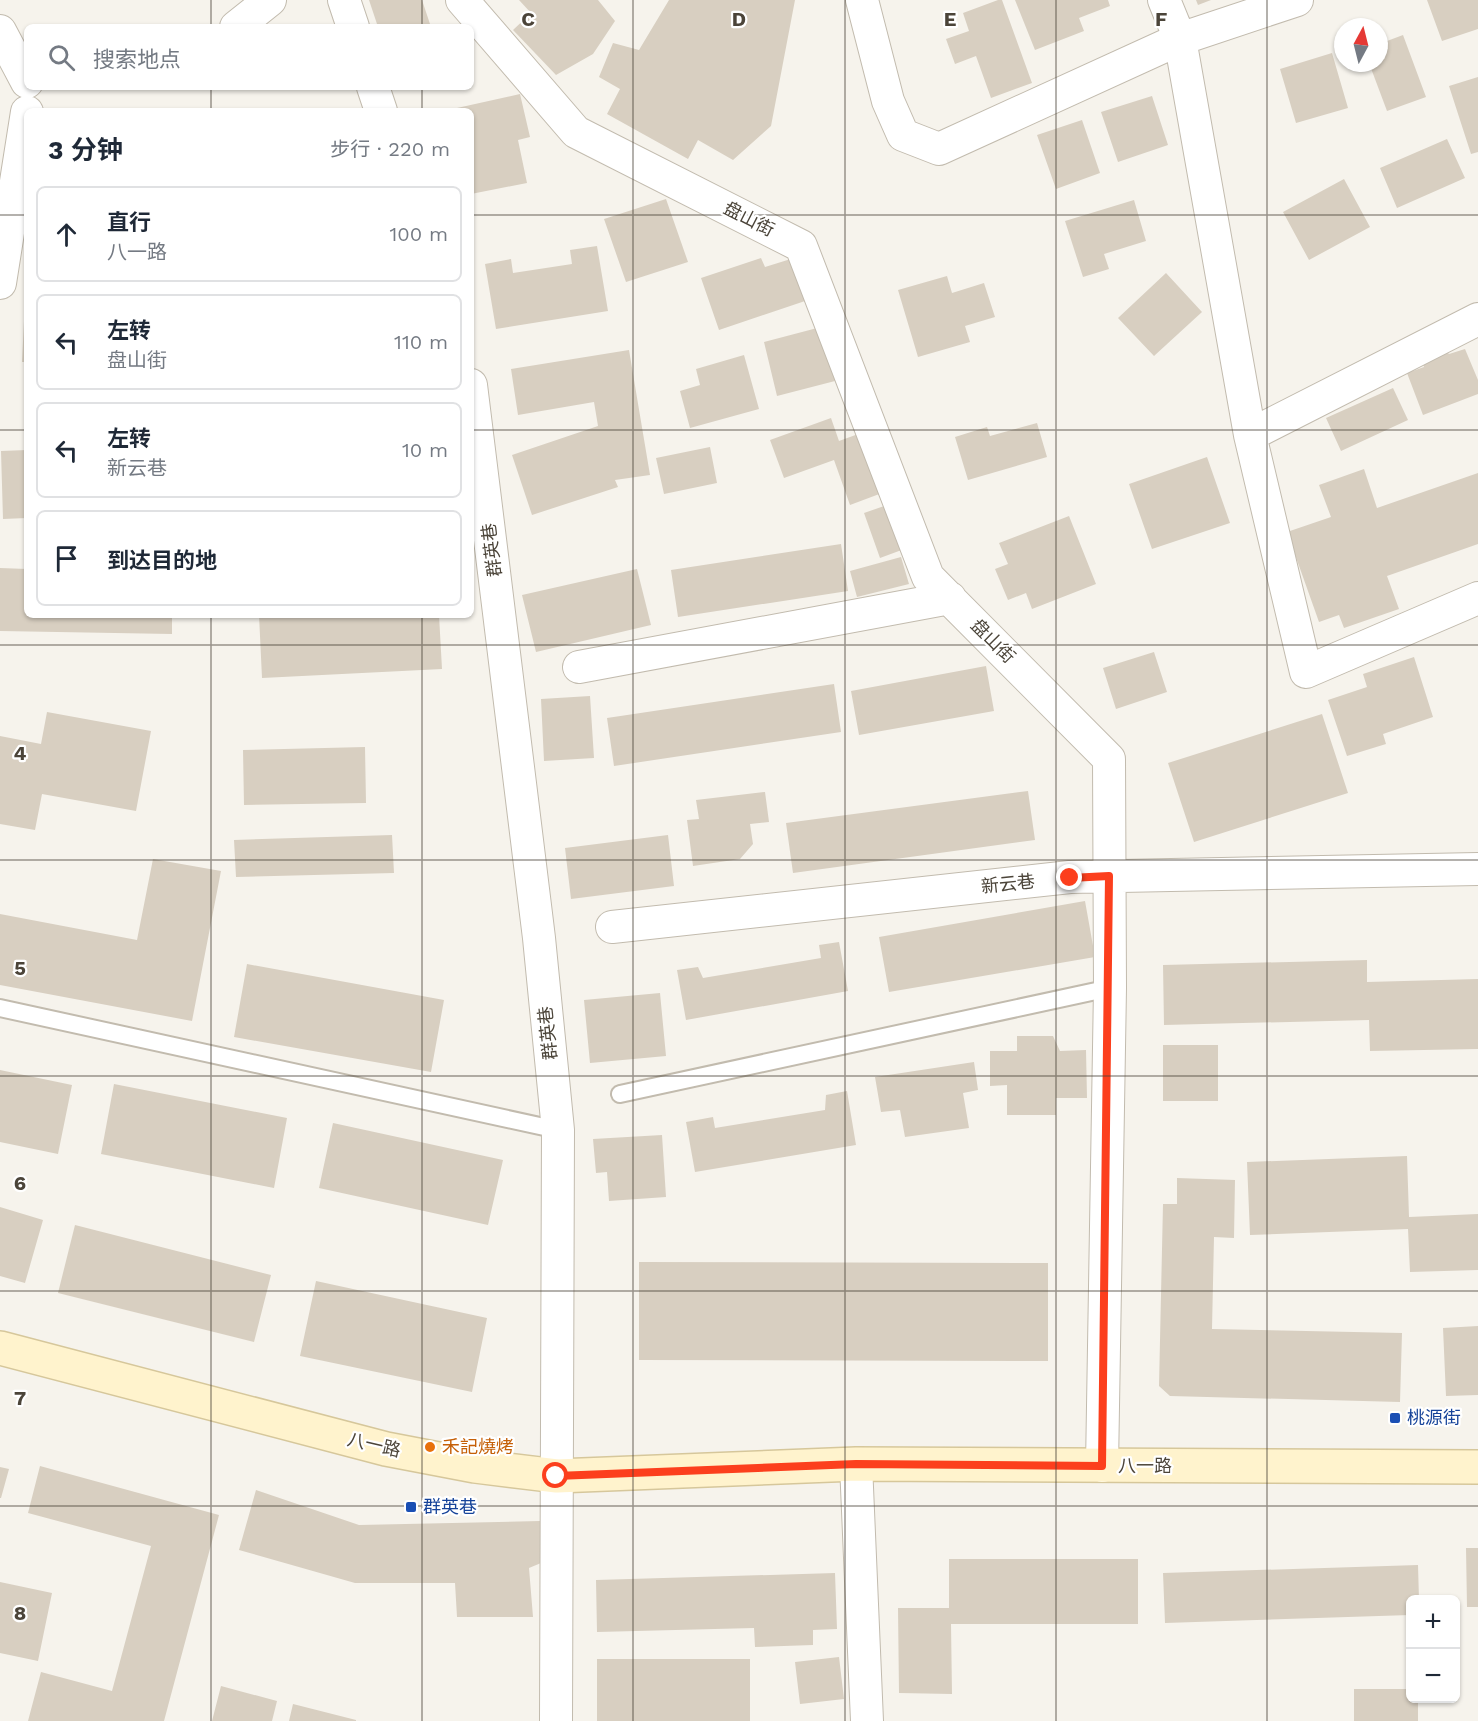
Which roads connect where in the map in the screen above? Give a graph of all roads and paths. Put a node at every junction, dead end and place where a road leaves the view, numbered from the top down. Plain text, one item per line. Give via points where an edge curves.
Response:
1 (270, 0) edge
2 (344, 0) edge
3 (462, 0) edge
4 (862, 0) edge
5 (1164, 0) edge
6 (1297, 0) edge
7 (240, 24) edge
8 (352, 24) edge
9 (0, 31) edge
10 (1180, 39) junction
11 (24, 81) edge
12 (374, 90) edge
13 (380, 108) edge
14 (24, 137) edge
15 (0, 283) edge
16 (1478, 319) edge
17 (474, 410) edge
18 (1250, 435) junction
19 (950, 598) junction
20 (1478, 598) edge
21 (579, 668) dead end
22 (1478, 869) edge
23 (1109, 876) junction
24 (612, 927) dead end
25 (1110, 988) junction
26 (0, 1008) edge
27 (620, 1094) dead end
28 (558, 1130) junction
29 (0, 1348) edge
30 (856, 1464) junction
31 (1102, 1466) junction
32 (1478, 1467) edge
33 (556, 1476) junction
34 (556, 1721) edge
35 (867, 1721) edge

1 - 7 street
2 - 8 street
3 - 19 street, 盘山街 via 576,132 801,246 928,577
4 - 10 street via 888,101 903,135 939,149
5 - 10 street
6 - 10 street
9 - 11 street
10 - 18 street
12 - 13 street
14 - 15 street
16 - 18 street
17 - 28 street, 群英巷
18 - 20 street via 1306,672
19 - 21 street
19 - 23 street, 盘山街 via 1109,759
22 - 23 street, 新云巷
23 - 24 street, 新云巷
23 - 25 street, 盘山街
25 - 27 lane
25 - 31 street, 盘山街
26 - 28 lane
28 - 33 street, 群英巷
29 - 33 main road, 八一路 via 386,1449
30 - 31 main road, 八一路
30 - 33 main road, 八一路
30 - 35 street
31 - 32 main road, 八一路
33 - 34 street, 群英巷

